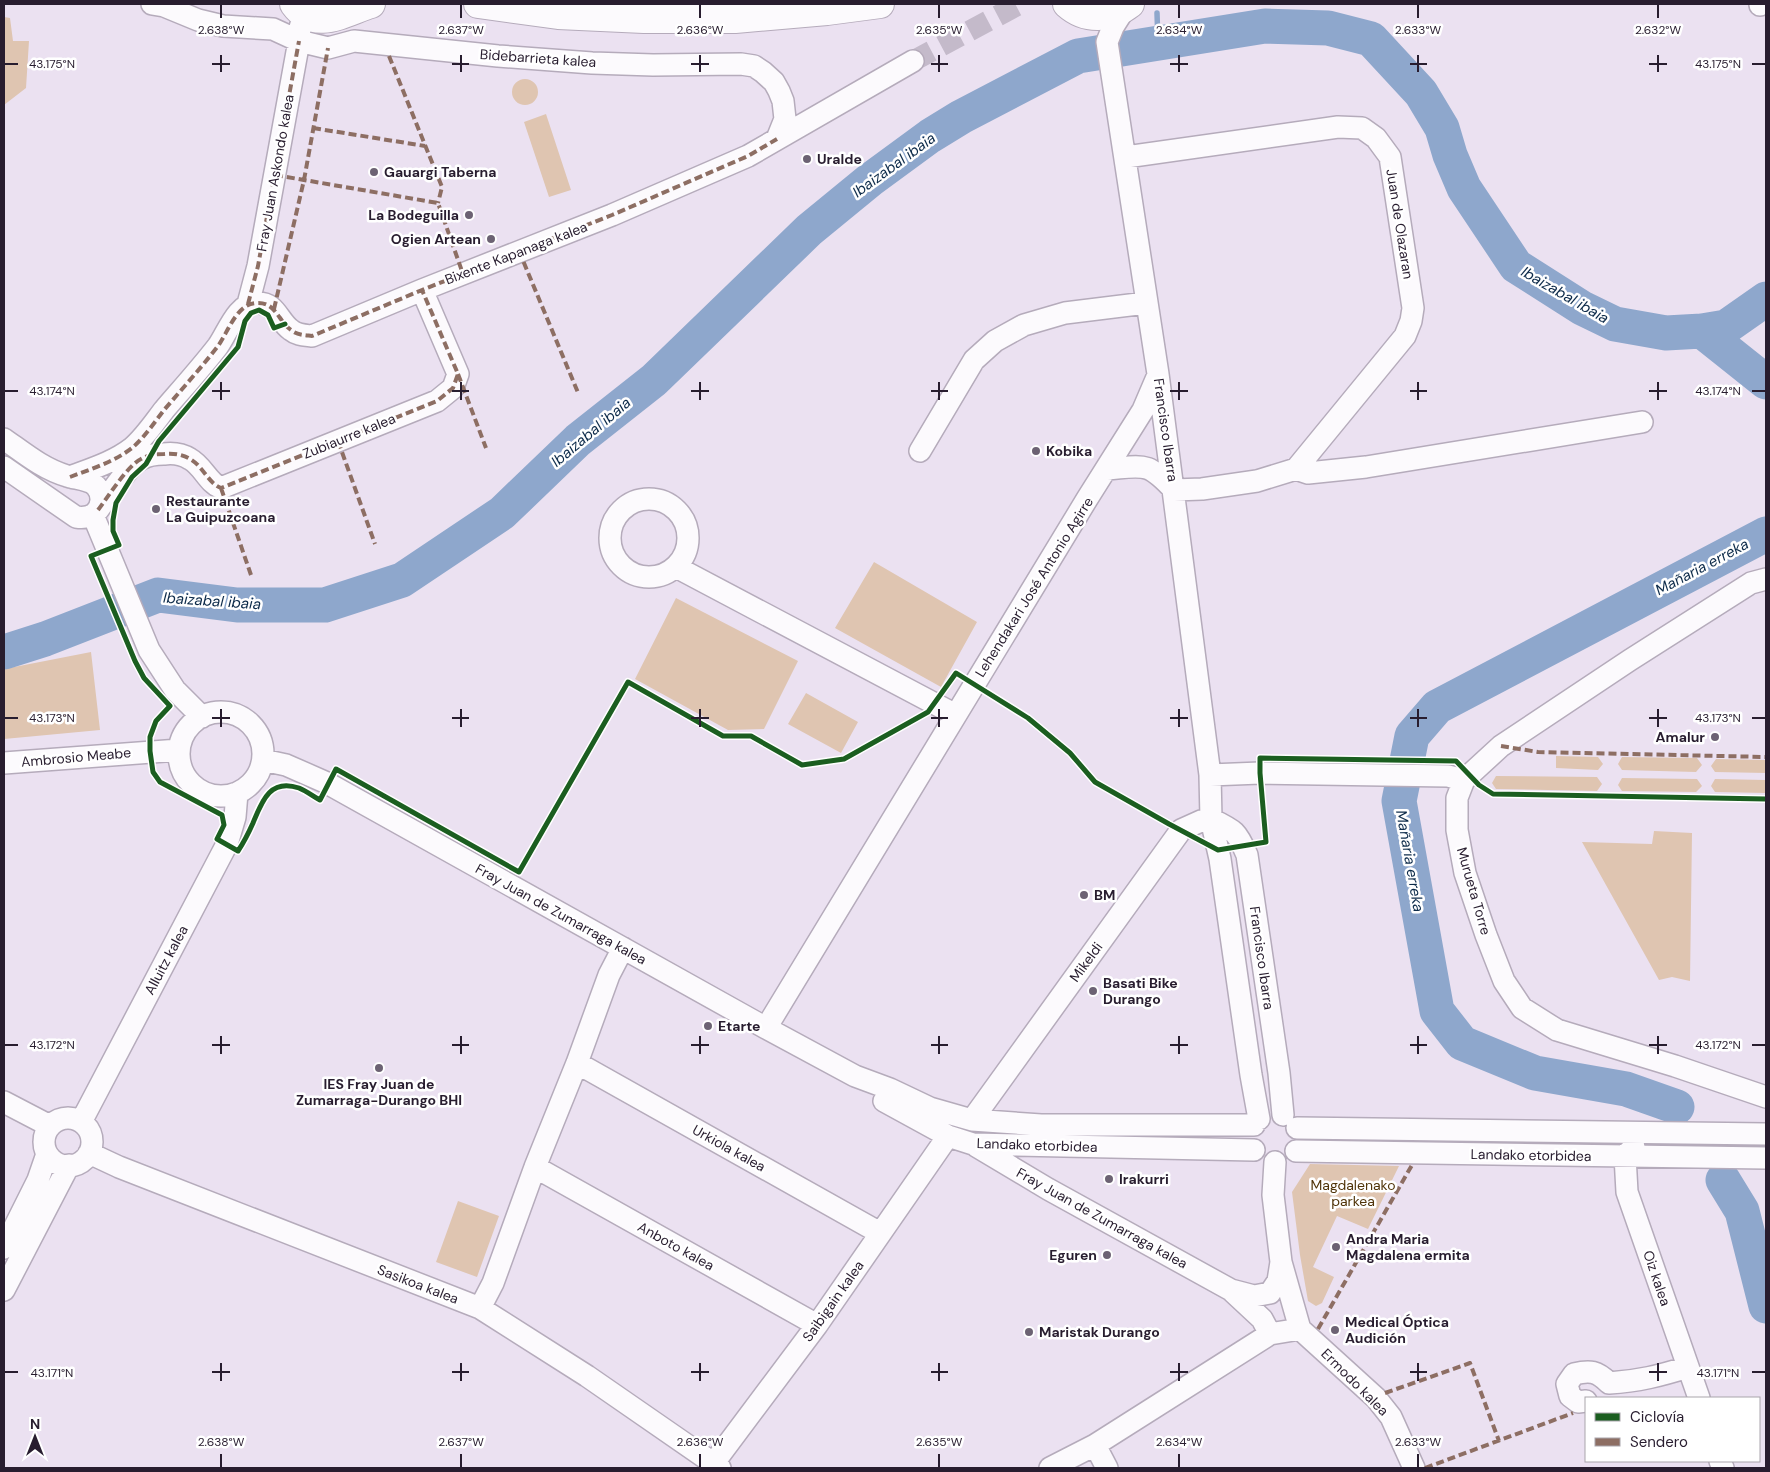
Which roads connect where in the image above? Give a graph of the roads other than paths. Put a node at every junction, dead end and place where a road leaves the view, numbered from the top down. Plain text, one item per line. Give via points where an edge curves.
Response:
1 (152, 4) edge
2 (478, 4) edge
3 (880, 4) edge
4 (295, 6) edge
5 (1127, 6) edge
6 (355, 8) edge
7 (1074, 8) edge
8 (299, 41) junction
9 (1107, 42) junction
10 (323, 47) junction
11 (913, 61) tunnel mouth
12 (777, 139) junction
13 (1126, 157) junction
14 (422, 290) junction
15 (1146, 303) junction
16 (248, 304) junction
17 (1158, 374) junction
18 (1642, 422) dead end
19 (4, 439) edge
20 (920, 451) dead end
21 (4, 467) edge
22 (1107, 469) junction
23 (1296, 469) junction
24 (63, 475) junction
25 (1174, 490) junction
26 (95, 512) junction
27 (676, 567) dead end
28 (1766, 579) edge
29 (956, 715) junction
30 (202, 717) junction
31 (179, 750) junction
32 (263, 760) junction
33 (4, 763) edge
34 (1210, 776) junction
35 (1456, 778) junction
36 (238, 794) junction
37 (1211, 819) junction
38 (623, 948) junction
39 (766, 1028) junction
40 (576, 1063) junction
41 (855, 1076) junction
42 (1766, 1097) edge
43 (4, 1102) edge
44 (972, 1120) junction
45 (1290, 1121) junction
46 (81, 1122) junction
47 (1256, 1122) junction
48 (50, 1126) junction
49 (1690, 1133) junction
50 (1766, 1134) edge
51 (948, 1136) junction
52 (974, 1144) junction
53 (1766, 1148) edge
54 (1254, 1150) junction
55 (1296, 1151) junction
56 (89, 1153) junction
57 (47, 1154) junction
58 (1625, 1156) junction
59 (1756, 1157) edge
60 (1275, 1162) junction
61 (69, 1165) junction
62 (535, 1167) junction
63 (880, 1233) junction
64 (4, 1248) edge
65 (1281, 1262) junction
66 (4, 1290) edge
67 (1231, 1290) junction
68 (480, 1308) junction
69 (817, 1325) junction
70 (1300, 1329) junction
71 (1270, 1334) junction
72 (1688, 1367) junction
73 (1602, 1390) edge
74 (1699, 1397) edge
75 (1585, 1401) edge
76 (1095, 1445) junction
77 (717, 1466) edge
78 (1050, 1468) edge
79 (1107, 1468) edge
80 (1414, 1468) edge

1 - 8 street via 223,26 273,29
2 - 3 highway via 558,15 653,20 734,19
4 - 6 highway via 313,18 325,19 338,17
4 - 8 street, Fray Juan Askondo kalea
5 - 7 highway via 1110,15 1096,16
5 - 9 street
6 - 10 street
7 - 9 street
8 - 10 street
8 - 16 street, Fray Juan Askondo kalea via 258,266
9 - 13 street, Francisco Ibarra
10 - 12 street, Bidebarrieta kalea via 354,41 592,63 754,66 774,82 783,101 785,119
11 - 12 street
12 - 14 street, Bixente Kapanaga kalea via 748,156 612,215
13 - 15 street, Francisco Ibarra
13 - 23 street, Juan de Olazaran via 1338,127 1362,128 1376,138 1390,156 1413,308 1411,321 1405,336
14 - 16 street, Bixente Kapanaga kalea via 312,336 289,329 269,305
14 - 26 street, Zubiaurre kalea via 458,374 453,388 437,401 221,488 214,486 190,458 172,453 152,454 133,465
15 - 17 street, Francisco Ibarra
15 - 20 street via 1065,313 1024,325 995,341 974,360
16 - 24 street via 242,308 219,345 132,447 110,462
17 - 22 street, Lehendakari José Antonio Agirre via 1144,410
17 - 25 street, Francisco Ibarra
18 - 23 street via 1366,467 1308,473
19 - 24 street
21 - 26 street via 76,517
22 - 25 street via 1144,466 1160,474
22 - 29 street, Lehendakari José Antonio Agirre
23 - 25 street via 1258,481
24 - 26 street via 88,481 97,488 101,499
25 - 34 street, Francisco Ibarra
26 - 30 street via 106,550 149,650 175,690
27 - 29 street
28 - 35 street via 1751,583 1630,660
29 - 39 street, Lehendakari José Antonio Agirre
30 - 31 street via 186,730
30 - 32 street via 228,713 251,724 263,747
31 - 33 street, Ambrosio Meabe
31 - 36 street via 183,774 201,792 213,796
32 - 36 street via 259,774
32 - 38 street, Fray Juan de Zumarraga kalea via 286,765 327,783
34 - 35 street via 1256,772
34 - 37 street, Francisco Ibarra
35 - 42 street, Murueta Torre via 1457,830 1465,873 1504,981 1522,1008 1558,1030
36 - 46 street, Alluitz kalea via 227,844
37 - 44 street, Mikeldi via 1181,830
37 - 45 street, Francisco Ibarra via 1231,828 1240,837 1247,855
37 - 47 street, Francisco Ibarra via 1220,858
38 - 39 street, Fray Juan de Zumarraga kalea
38 - 40 street via 609,975
39 - 41 street, Fray Juan de Zumarraga kalea
40 - 62 street
40 - 63 street, Urkiola kalea
41 - 44 street, Landako etorbidea via 930,1108
41 - 51 street, Landako etorbidea via 882,1100
43 - 48 street
44 - 47 street, Landako etorbidea via 1042,1126
45 - 47 street via 1275,1113 1266,1114
45 - 49 street, Landako etorbidea
45 - 55 street via 1299,1135
46 - 48 street via 68,1118
46 - 56 street via 91,1139
47 - 54 street via 1251,1133
48 - 57 street via 44,1140
49 - 50 street, Landako etorbidea
49 - 58 street via 1683,1140 1642,1141
51 - 52 street, Landako etorbidea
51 - 63 street, Saibigain kalea
52 - 54 street, Landako etorbidea
52 - 67 street, Fray Juan de Zumarraga kalea via 1048,1189
53 - 59 street
54 - 60 street via 1259,1156
55 - 58 street, Landako etorbidea
55 - 60 street
56 - 61 street via 84,1159
56 - 68 street, Sasikoa kalea
57 - 61 street via 57,1163
57 - 64 street via 38,1180
58 - 59 street, Landako etorbidea
58 - 72 street, Oiz kalea via 1627,1192
60 - 65 street via 1273,1196
61 - 66 street
62 - 68 street via 493,1282
62 - 69 street, Anboto kalea
63 - 69 street, Saibigain kalea
65 - 67 street via 1278,1281 1270,1293 1254,1296
65 - 70 street
67 - 71 street via 1262,1319
68 - 77 street, Sasikoa kalea via 587,1376
69 - 77 street, Saibigain kalea
70 - 71 street
70 - 80 street, Ermodo kalea via 1376,1398 1391,1417
71 - 76 street
72 - 73 street
72 - 74 street, Oiz kalea
73 - 75 street via 1600,1374 1584,1371 1574,1374 1568,1384 1570,1396 1578,1402
76 - 78 street
76 - 79 street

